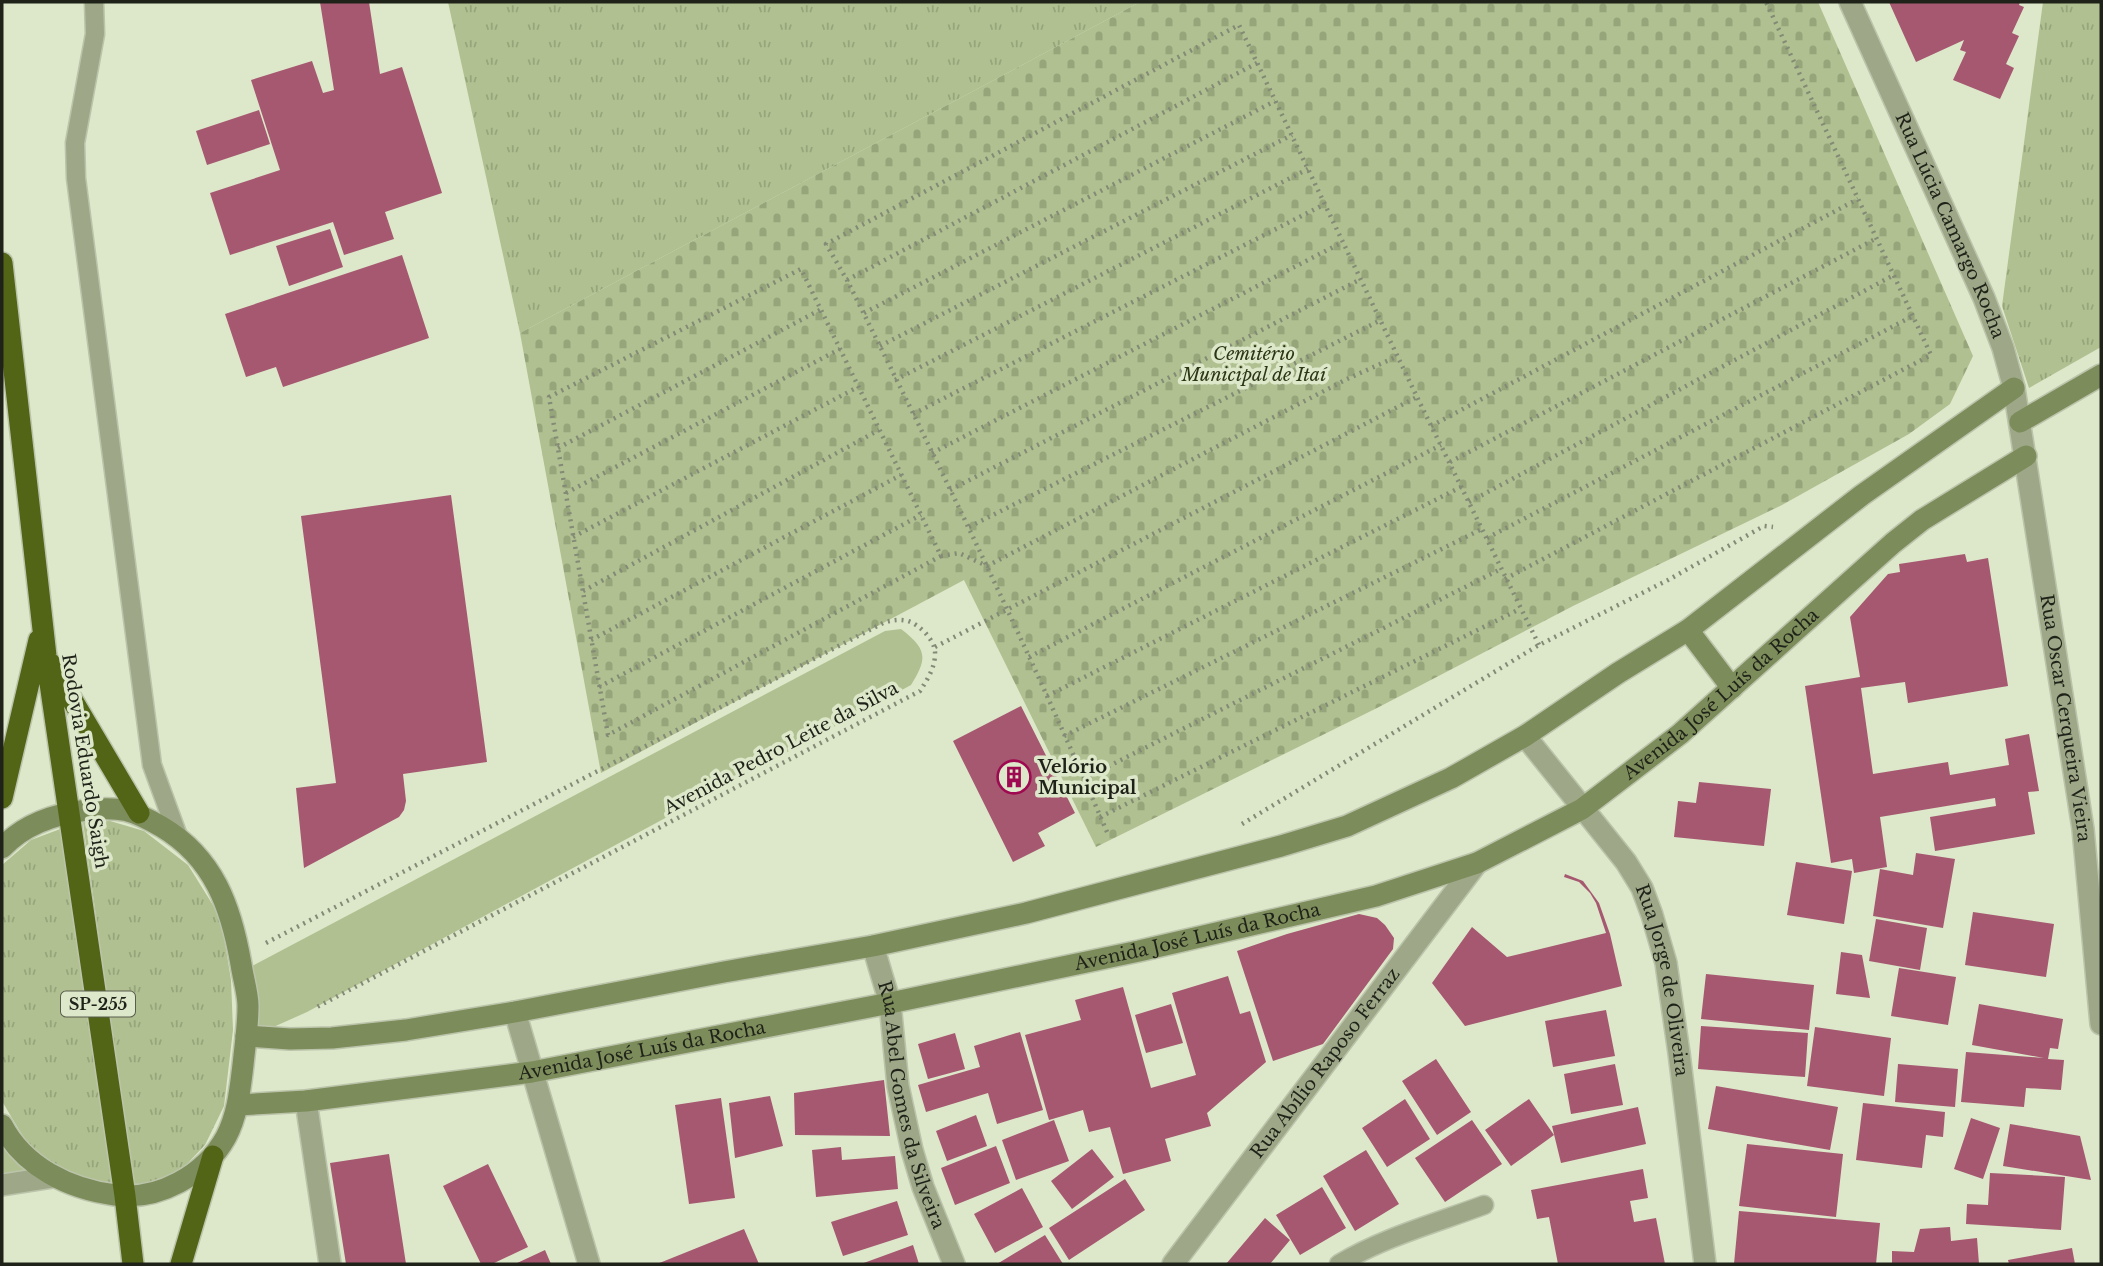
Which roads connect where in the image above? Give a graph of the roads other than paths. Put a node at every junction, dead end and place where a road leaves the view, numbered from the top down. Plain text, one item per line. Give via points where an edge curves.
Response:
1 (94, 2) edge
2 (1850, 2) edge
3 (2, 263) edge
4 (2101, 375) edge
5 (2014, 388) junction
6 (2020, 422) junction
7 (2026, 456) junction
8 (42, 625) junction
9 (1688, 629) junction
10 (46, 656) junction
11 (1732, 688) junction
12 (1525, 736) junction
13 (2, 798) edge
14 (1582, 809) junction
15 (70, 812) junction
16 (139, 813) junction
17 (2092, 828) edge
18 (178, 836) junction
19 (2, 848) edge
20 (1477, 863) junction
21 (873, 946) junction
22 (890, 1003) junction
23 (515, 1012) junction
24 (2101, 1014) edge
25 (246, 1036) junction
26 (533, 1072) junction
27 (306, 1101) junction
28 (238, 1104) junction
29 (2, 1125) edge
30 (213, 1156) junction
31 (53, 1177) junction
32 (2, 1185) edge
33 (125, 1196) junction
34 (1485, 1205) dead end
35 (133, 1264) edge
36 (181, 1264) edge
37 (330, 1264) edge
38 (589, 1264) edge
39 (954, 1264) edge
40 (1173, 1264) edge
41 (1339, 1264) edge
42 (1705, 1264) edge

1 - 18 lane via 95,34 75,143 76,178 152,765
2 - 5 street, Rua Lúcia Camargo Rocha via 1984,298
3 - 8 highway, Rodovia Eduardo Saigh / SP-255
4 - 6 street
5 - 6 street, Rua Lúcia Camargo Rocha
5 - 9 street via 1862,495
6 - 7 street, Rua Lúcia Camargo Rocha
7 - 11 street, Avenida José Luís da Rocha via 1922,520
7 - 17 street, Rua Oscar Cerqueira Vieira
8 - 10 highway, Rodovia Eduardo Saigh / SP-255
8 - 13 highway
9 - 11 street
9 - 12 street
10 - 15 highway, Rodovia Eduardo Saigh / SP-255
10 - 16 highway
11 - 14 street, Avenida José Luís da Rocha
12 - 14 street, Rua Jorge de Oliveira
12 - 21 street via 1451,778 1348,826 1026,912
14 - 20 street, Avenida José Luís da Rocha
14 - 42 street, Rua Jorge de Oliveira via 1642,888 1666,963
15 - 16 street via 110,807
15 - 19 street via 40,820
15 - 33 highway, Rodovia Eduardo Saigh / SP-255
16 - 18 street
17 - 24 street, Rua Oscar Cerqueira Vieira
18 - 25 street via 200,858 226,904 248,1004
20 - 22 street, Avenida José Luís da Rocha via 1376,896
20 - 40 street, Rua Abílio Raposo Ferraz
21 - 22 street, Rua Abel Gomes da Silveira
21 - 23 street
22 - 26 street, Avenida José Luís da Rocha
22 - 39 street, Rua Abel Gomes da Silveira via 898,1086 912,1150
23 - 25 street via 332,1038
23 - 26 street
25 - 28 street
26 - 27 street, Avenida José Luís da Rocha
26 - 38 street
27 - 28 street, Avenida José Luís da Rocha
27 - 37 street
28 - 30 street
29 - 31 street via 22,1153
30 - 33 street via 187,1178 159,1192
30 - 36 highway
31 - 32 street
31 - 33 street via 94,1192
33 - 35 highway, Rodovia Eduardo Saigh / SP-255
34 - 41 lane via 1391,1238

